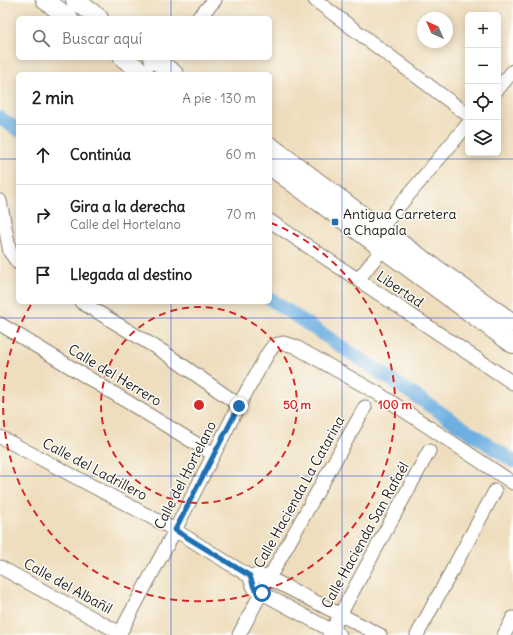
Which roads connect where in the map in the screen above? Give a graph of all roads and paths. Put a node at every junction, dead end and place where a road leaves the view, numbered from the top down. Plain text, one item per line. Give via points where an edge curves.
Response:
1 (45, 0) edge
2 (215, 0) edge
3 (315, 0) edge
4 (81, 6) edge
5 (66, 16) edge
6 (96, 16) edge
7 (200, 16) edge
8 (126, 60) edge
9 (158, 60) edge
10 (513, 71) edge
11 (142, 72) edge
12 (172, 72) edge
13 (501, 85) edge
14 (465, 113) edge
15 (465, 128) edge
16 (272, 148) edge
17 (272, 167) edge
18 (0, 201) edge
19 (272, 222) edge
20 (382, 239) junction
21 (16, 260) edge
22 (358, 280) junction
23 (84, 304) edge
24 (478, 308) junction
25 (513, 322) edge
26 (0, 324) edge
27 (513, 344) edge
28 (513, 383) edge
29 (239, 406) junction
30 (365, 407) dead end
31 (0, 437) edge
32 (429, 451) dead end
33 (213, 454) junction
34 (513, 483) edge
35 (495, 491) dead end
36 (175, 530) junction
37 (0, 567) edge
38 (250, 576) junction
39 (269, 578) junction
40 (262, 593) junction
41 (340, 614) junction
42 (513, 618) edge
43 (119, 634) edge
44 (333, 634) edge
45 (239, 635) edge
46 (380, 635) edge
47 (417, 635) edge
48 (504, 635) edge

1 - 5 main road
2 - 7 street
3 - 14 street
4 - 6 main road
8 - 11 main road
9 - 12 main road
10 - 13 street
15 - 20 street
16 - 20 main road
17 - 20 main road
18 - 21 street via 10,252
19 - 22 street, Libertad
20 - 22 street
20 - 24 main road
22 - 28 street, Libertad
23 - 29 street via 164,353
24 - 25 main road
24 - 27 main road
26 - 33 street, Calle del Herrero
29 - 33 street, Calle del Hortelano
29 - 34 street, Calle del Hortelano via 274,345 283,343 294,346 379,394
30 - 39 street, Calle Hacienda La Catarina
31 - 36 street, Calle del Ladrillero
32 - 41 street, Calle Hacienda San Rafaél
33 - 36 street, Calle del Hortelano
35 - 47 street
36 - 38 street, Calle del Ladrillero
36 - 43 street, Calle del Hortelano
37 - 43 street, Calle del Albañil
38 - 39 street
38 - 40 street via 254,588
39 - 40 street, Calle Hacienda La Catarina
39 - 41 street
40 - 44 street
40 - 45 street, Calle Hacienda La Catarina
41 - 44 street, Calle Hacienda San Rafaél
41 - 46 street
42 - 48 street

